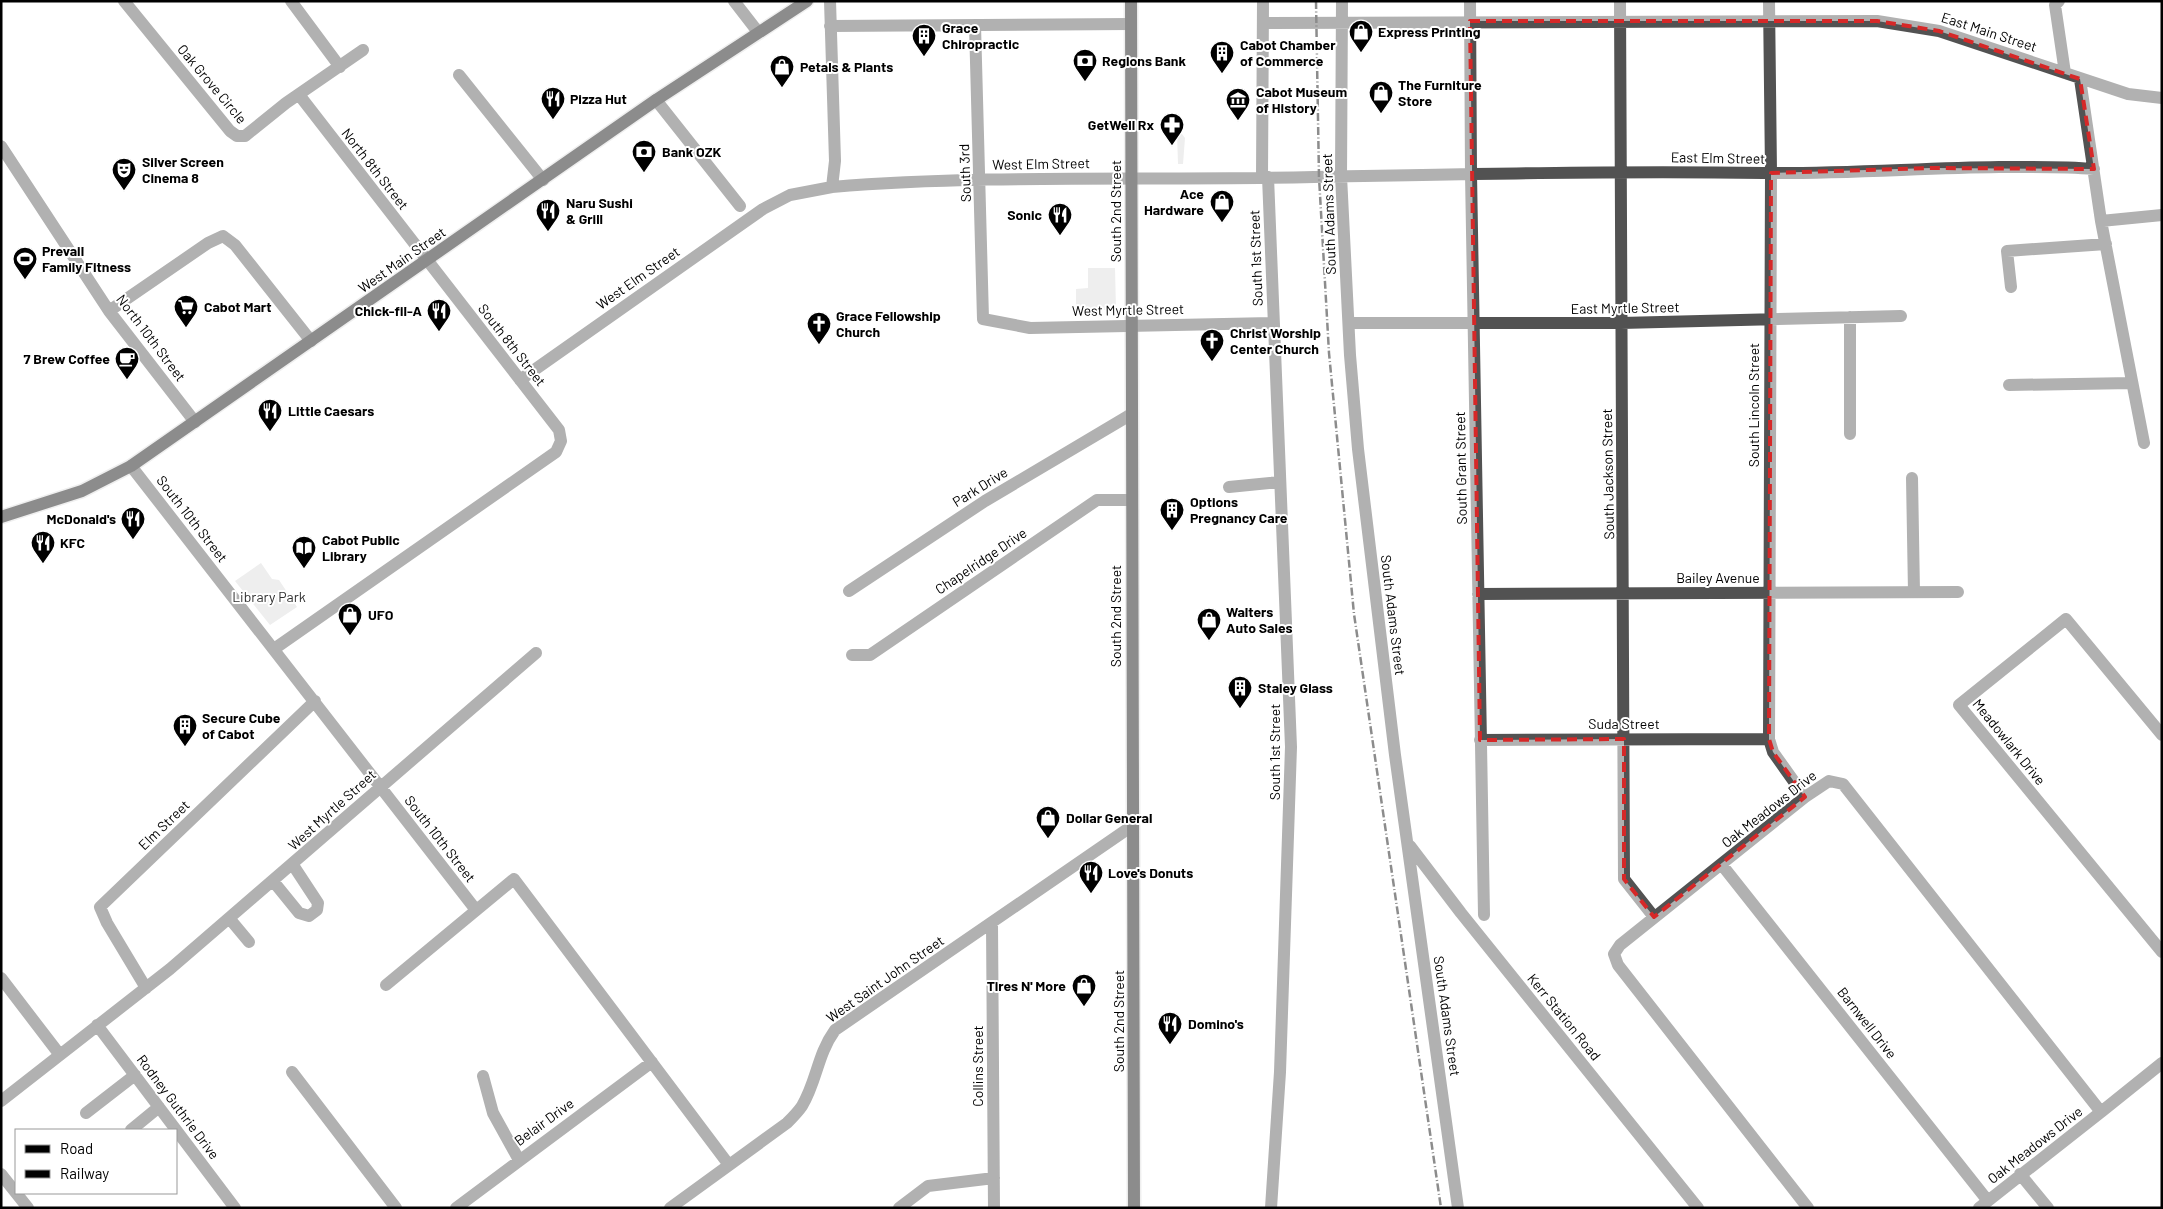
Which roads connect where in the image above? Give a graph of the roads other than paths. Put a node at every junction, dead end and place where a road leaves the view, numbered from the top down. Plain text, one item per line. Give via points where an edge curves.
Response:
1 (124, 1) edge
2 (291, 1) edge
3 (734, 1) edge
4 (807, 1) edge
5 (830, 1) edge
6 (1131, 1) edge
7 (1263, 1) edge
8 (1342, 1) edge
9 (1470, 1) edge
10 (1620, 1) edge
11 (1770, 1) edge
12 (2059, 1) edge
13 (1621, 20) junction
14 (1342, 22) junction
15 (1470, 22) junction
16 (1770, 22) junction
17 (1263, 23) junction
18 (1131, 24) junction
19 (975, 25) junction
20 (830, 26) junction
21 (758, 32) junction
22 (363, 50) dead end
23 (340, 67) junction
24 (2065, 73) junction
25 (459, 76) dead end
26 (2080, 79) junction
27 (300, 96) junction
28 (2162, 98) edge
29 (656, 100) junction
30 (1, 146) edge
31 (2094, 169) junction
32 (1621, 171) junction
33 (1771, 173) junction
34 (1471, 174) junction
35 (1341, 176) junction
36 (1132, 177) junction
37 (1265, 177) junction
38 (543, 180) junction
39 (980, 180) junction
40 (832, 181) junction
41 (740, 206) dead end
42 (2162, 215) edge
43 (2100, 221) junction
44 (2106, 244) junction
45 (427, 261) junction
46 (2011, 286) dead end
47 (109, 311) junction
48 (1901, 316) dead end
49 (1850, 318) junction
50 (984, 319) joint
51 (1770, 321) junction
52 (1274, 323) junction
53 (1349, 323) junction
54 (1621, 323) junction
55 (1473, 324) junction
56 (1130, 325) junction
57 (311, 341) junction
58 (520, 380) junction
59 (2132, 383) junction
60 (2008, 385) dead end
61 (1130, 415) junction
62 (195, 422) junction
63 (1850, 434) dead end
64 (2144, 443) dead end
65 (131, 466) junction
66 (1912, 478) dead end
67 (1279, 482) junction
68 (1229, 486) dead end
69 (1131, 500) junction
70 (1, 517) edge
71 (849, 591) dead end
72 (1914, 592) junction
73 (1958, 592) dead end
74 (1625, 593) junction
75 (1768, 593) junction
76 (1478, 594) junction
77 (274, 649) junction
78 (536, 653) dead end
79 (852, 655) dead end
80 (315, 701) junction
81 (2162, 735) edge
82 (1624, 739) junction
83 (1768, 739) junction
84 (1480, 740) junction
85 (381, 787) junction
86 (1805, 797) junction
87 (1132, 826) junction
88 (1408, 844) junction
89 (293, 865) junction
90 (1722, 865) junction
91 (274, 881) junction
92 (476, 910) junction
93 (1484, 915) dead end
94 (1654, 917) junction
95 (229, 918) junction
96 (992, 924) junction
97 (249, 942) dead end
98 (2162, 952) edge
99 (1, 978) edge
100 (386, 986) dead end
101 (146, 988) junction
102 (97, 1025) junction
103 (60, 1055) junction
104 (652, 1062) junction
105 (2162, 1063) edge
106 (292, 1072) dead end
107 (135, 1076) junction
108 (483, 1076) dead end
109 (1, 1101) edge
110 (159, 1107) junction
111 (2102, 1112) junction
112 (86, 1113) dead end
113 (132, 1129) edge
114 (176, 1129) edge
115 (178, 1132) edge
116 (519, 1160) junction
117 (729, 1165) junction
118 (1, 1174) edge
119 (2020, 1174) junction
120 (994, 1178) junction
121 (15, 1192) edge
122 (17, 1194) edge
123 (1983, 1204) edge
124 (1271, 1207) edge
125 (28, 1208) edge
126 (235, 1208) edge
127 (396, 1208) edge
128 (456, 1208) edge
129 (670, 1208) edge
130 (898, 1208) edge
131 (994, 1208) edge
132 (1134, 1208) edge
133 (1458, 1208) edge
134 (1698, 1208) edge
135 (1808, 1208) edge
136 (2048, 1208) edge

1 - 27 street, Oak Grove Circle via 236,136 245,136 286,103
2 - 23 street
3 - 21 street
4 - 21 main road, West Main Street
5 - 20 street
6 - 18 main road, South 2nd Street
7 - 17 street, South 1st Street
8 - 14 street, South Adams Street
9 - 15 street, South Grant Street
10 - 13 street, South Jackson Street
11 - 16 street, South Lincoln Street
12 - 24 street via 2055,5
13 - 15 street, East Main Street
13 - 16 street, East Main Street
13 - 32 street, South Jackson Street
14 - 15 street, East Main Street
14 - 17 street, East Main Street
14 - 35 street, South Adams Street
15 - 34 street, South Grant Street
16 - 24 street, East Main Street via 1877,21 1939,31
16 - 33 street, South Lincoln Street
17 - 37 street, South 1st Street
18 - 19 street
18 - 36 main road, South 2nd Street
19 - 20 street
19 - 39 street, South 3rd
20 - 40 street via 835,160
21 - 29 main road, West Main Street
22 - 23 street, Oak Grove Circle
23 - 27 street, Oak Grove Circle
24 - 26 street, East Main Street
25 - 38 street
26 - 28 street, East Main Street via 2128,94
26 - 31 street
27 - 45 street, North 8th Street
29 - 38 main road, West Main Street
29 - 41 street
30 - 47 street, North 10th Street
31 - 33 street, East Elm Street via 2067,166
31 - 43 street
32 - 33 street, East Elm Street
32 - 34 street, East Elm Street
32 - 54 street, South Jackson Street
33 - 51 street, South Lincoln Street
34 - 35 street, East Elm Street
34 - 55 street, South Grant Street
35 - 37 street, West Elm Street
35 - 53 street, South Adams Street
36 - 37 street, West Elm Street
36 - 39 street, West Elm Street
36 - 56 main road, South 2nd Street
37 - 52 street, South 1st Street
38 - 45 main road, West Main Street
39 - 40 street, West Elm Street
39 - 50 street, South 3rd
40 - 58 street, West Elm Street via 790,196 755,214
42 - 43 street
43 - 44 street
44 - 46 street via 2007,251
44 - 59 street
45 - 57 main road, West Main Street
45 - 58 street, South 8th Street
47 - 57 street via 223,236 235,245
47 - 62 street, North 10th Street
48 - 49 street, East Myrtle Street
49 - 51 street, East Myrtle Street
49 - 63 street
50 - 56 street, West Myrtle Street via 1030,328
51 - 54 street, East Myrtle Street
51 - 75 street, South Lincoln Street
52 - 56 street, West Myrtle Street
52 - 67 street, South 1st Street
53 - 55 street, East Myrtle Street
53 - 88 street, South Adams Street via 1368,534
54 - 55 street, East Myrtle Street
54 - 74 street, South Jackson Street
55 - 76 street, South Grant Street
56 - 61 main road, South 2nd Street
57 - 62 main road, West Main Street
58 - 77 street, South 8th Street via 559,430 561,441 556,452
59 - 60 street
59 - 64 street
61 - 69 main road, South 2nd Street
61 - 71 street, Park Drive via 985,501
62 - 65 main road, West Main Street
65 - 70 main road, West Main Street via 82,491
65 - 77 street, South 10th Street
66 - 72 street
67 - 68 street
67 - 124 street, South 1st Street via 1291,747 1281,1044
69 - 79 street, Chapelridge Drive via 1097,500 870,655
69 - 87 main road, South 2nd Street
72 - 73 street, Bailey Avenue
72 - 75 street, Bailey Avenue
74 - 75 street, Bailey Avenue
74 - 76 street, Bailey Avenue
74 - 82 street, South Jackson Street
75 - 83 street, South Lincoln Street
76 - 84 street, South Grant Street
77 - 80 street, South 10th Street
78 - 85 street, West Myrtle Street
80 - 85 street, South 10th Street
80 - 101 street, Elm Street via 100,907 106,923
81 - 98 street, Meadowlark Drive via 2066,619 1959,705
82 - 83 street, Suda Street
82 - 84 street, Suda Street
82 - 94 street, South Jackson Street via 1624,879
83 - 86 street, South Lincoln Street via 1773,752
84 - 93 street, South Grant Street
85 - 89 street, West Myrtle Street
85 - 92 street, South 10th Street
86 - 90 street, Oak Meadows Drive
86 - 111 street, Oak Meadows Drive via 1830,781 1843,784
87 - 96 street, West Saint John Street
87 - 132 main road, South 2nd Street
88 - 133 street, South Adams Street
88 - 134 street, Kerr Station Road
89 - 91 street, West Myrtle Street
89 - 91 street via 318,903 317,910 309,916 299,913
90 - 94 street, Oak Meadows Drive
90 - 123 street, Barnwell Drive
91 - 95 street, West Myrtle Street
92 - 100 street
92 - 104 street via 514,879
94 - 135 street, Oak Meadows Drive via 1620,945 1614,954 1618,965
95 - 97 street
95 - 101 street, West Myrtle Street
96 - 117 street, West Saint John Street via 835,1030 825,1044 802,1107 787,1123
96 - 120 street, Collins Street
99 - 103 street
101 - 102 street, West Myrtle Street
102 - 103 street, West Myrtle Street
102 - 107 street, Rodney Guthrie Drive
103 - 109 street, West Myrtle Street
104 - 116 street, Belair Drive
104 - 117 street
105 - 111 street
106 - 127 street
107 - 110 street, Rodney Guthrie Drive
107 - 112 street
108 - 116 street via 494,1113
110 - 113 street
110 - 114 street, Rodney Guthrie Drive
111 - 119 street, Oak Meadows Drive
115 - 126 street, Rodney Guthrie Drive
116 - 128 street, Belair Drive
117 - 129 street, West Saint John Street
118 - 121 street
119 - 123 street, Oak Meadows Drive
119 - 136 street
120 - 130 street via 928,1186
120 - 131 street, Collins Street
122 - 125 street

